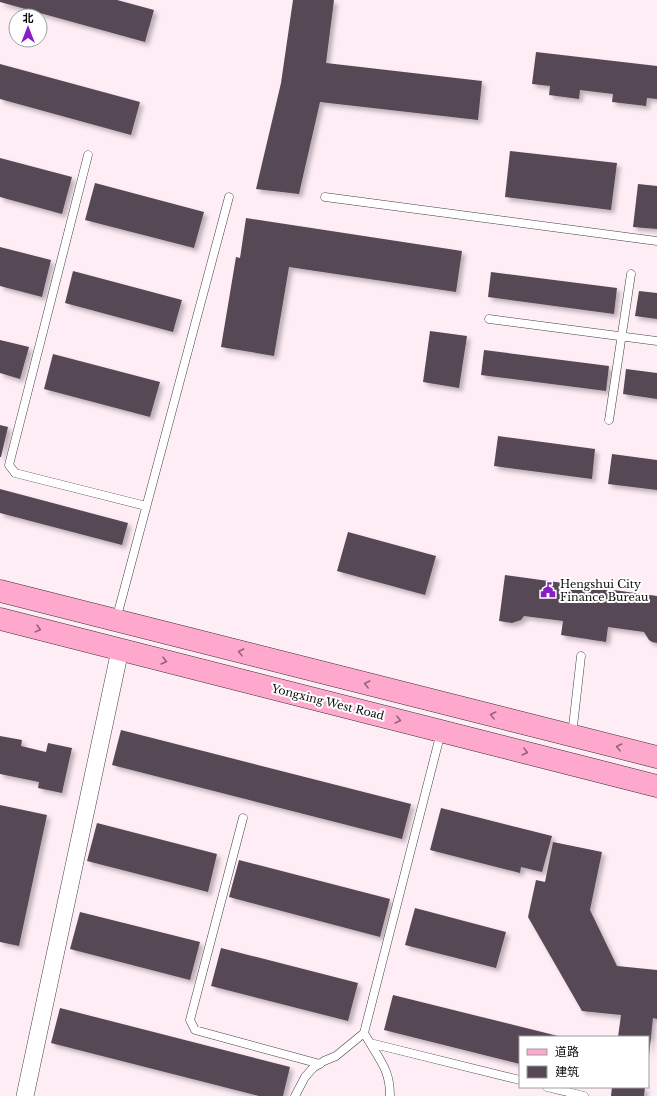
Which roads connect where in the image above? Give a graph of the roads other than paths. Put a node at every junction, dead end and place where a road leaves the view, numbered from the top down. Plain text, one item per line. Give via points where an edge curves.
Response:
1 (88, 156) dead end
2 (229, 197) dead end
3 (325, 197) dead end
4 (657, 241) edge
5 (631, 274) dead end
6 (489, 319) dead end
7 (622, 336) junction
8 (657, 341) edge
9 (609, 420) dead end
10 (146, 506) junction
11 (0, 591) edge
12 (0, 619) edge
13 (116, 620) junction
14 (120, 650) junction
15 (581, 656) dead end
16 (442, 731) junction
17 (572, 735) junction
18 (657, 757) edge
19 (657, 786) edge
20 (243, 818) dead end
21 (364, 1033) junction
22 (370, 1043) junction
23 (320, 1064) junction
24 (519, 1080) edge
25 (551, 1088) edge
26 (25, 1096) edge
27 (295, 1096) edge
28 (390, 1096) edge
29 (584, 1096) edge

1 - 10 lane via 9,466 15,473
2 - 10 lane
3 - 4 lane
5 - 7 lane
6 - 7 lane
7 - 8 lane
7 - 9 lane
10 - 13 lane
11 - 13 main road
12 -> 14 main road, Yongxing West Road
17 -> 13 main road
14 -> 16 main road, Yongxing West Road
14 - 26 street
15 - 17 lane
16 -> 19 main road, Yongxing West Road
16 - 21 lane
18 -> 17 main road
20 - 23 lane via 190,1020 195,1030
21 - 22 lane
21 - 23 lane via 336,1056
22 - 24 lane
22 - 28 lane via 385,1067 390,1083
23 - 27 lane via 305,1077
25 - 29 lane

